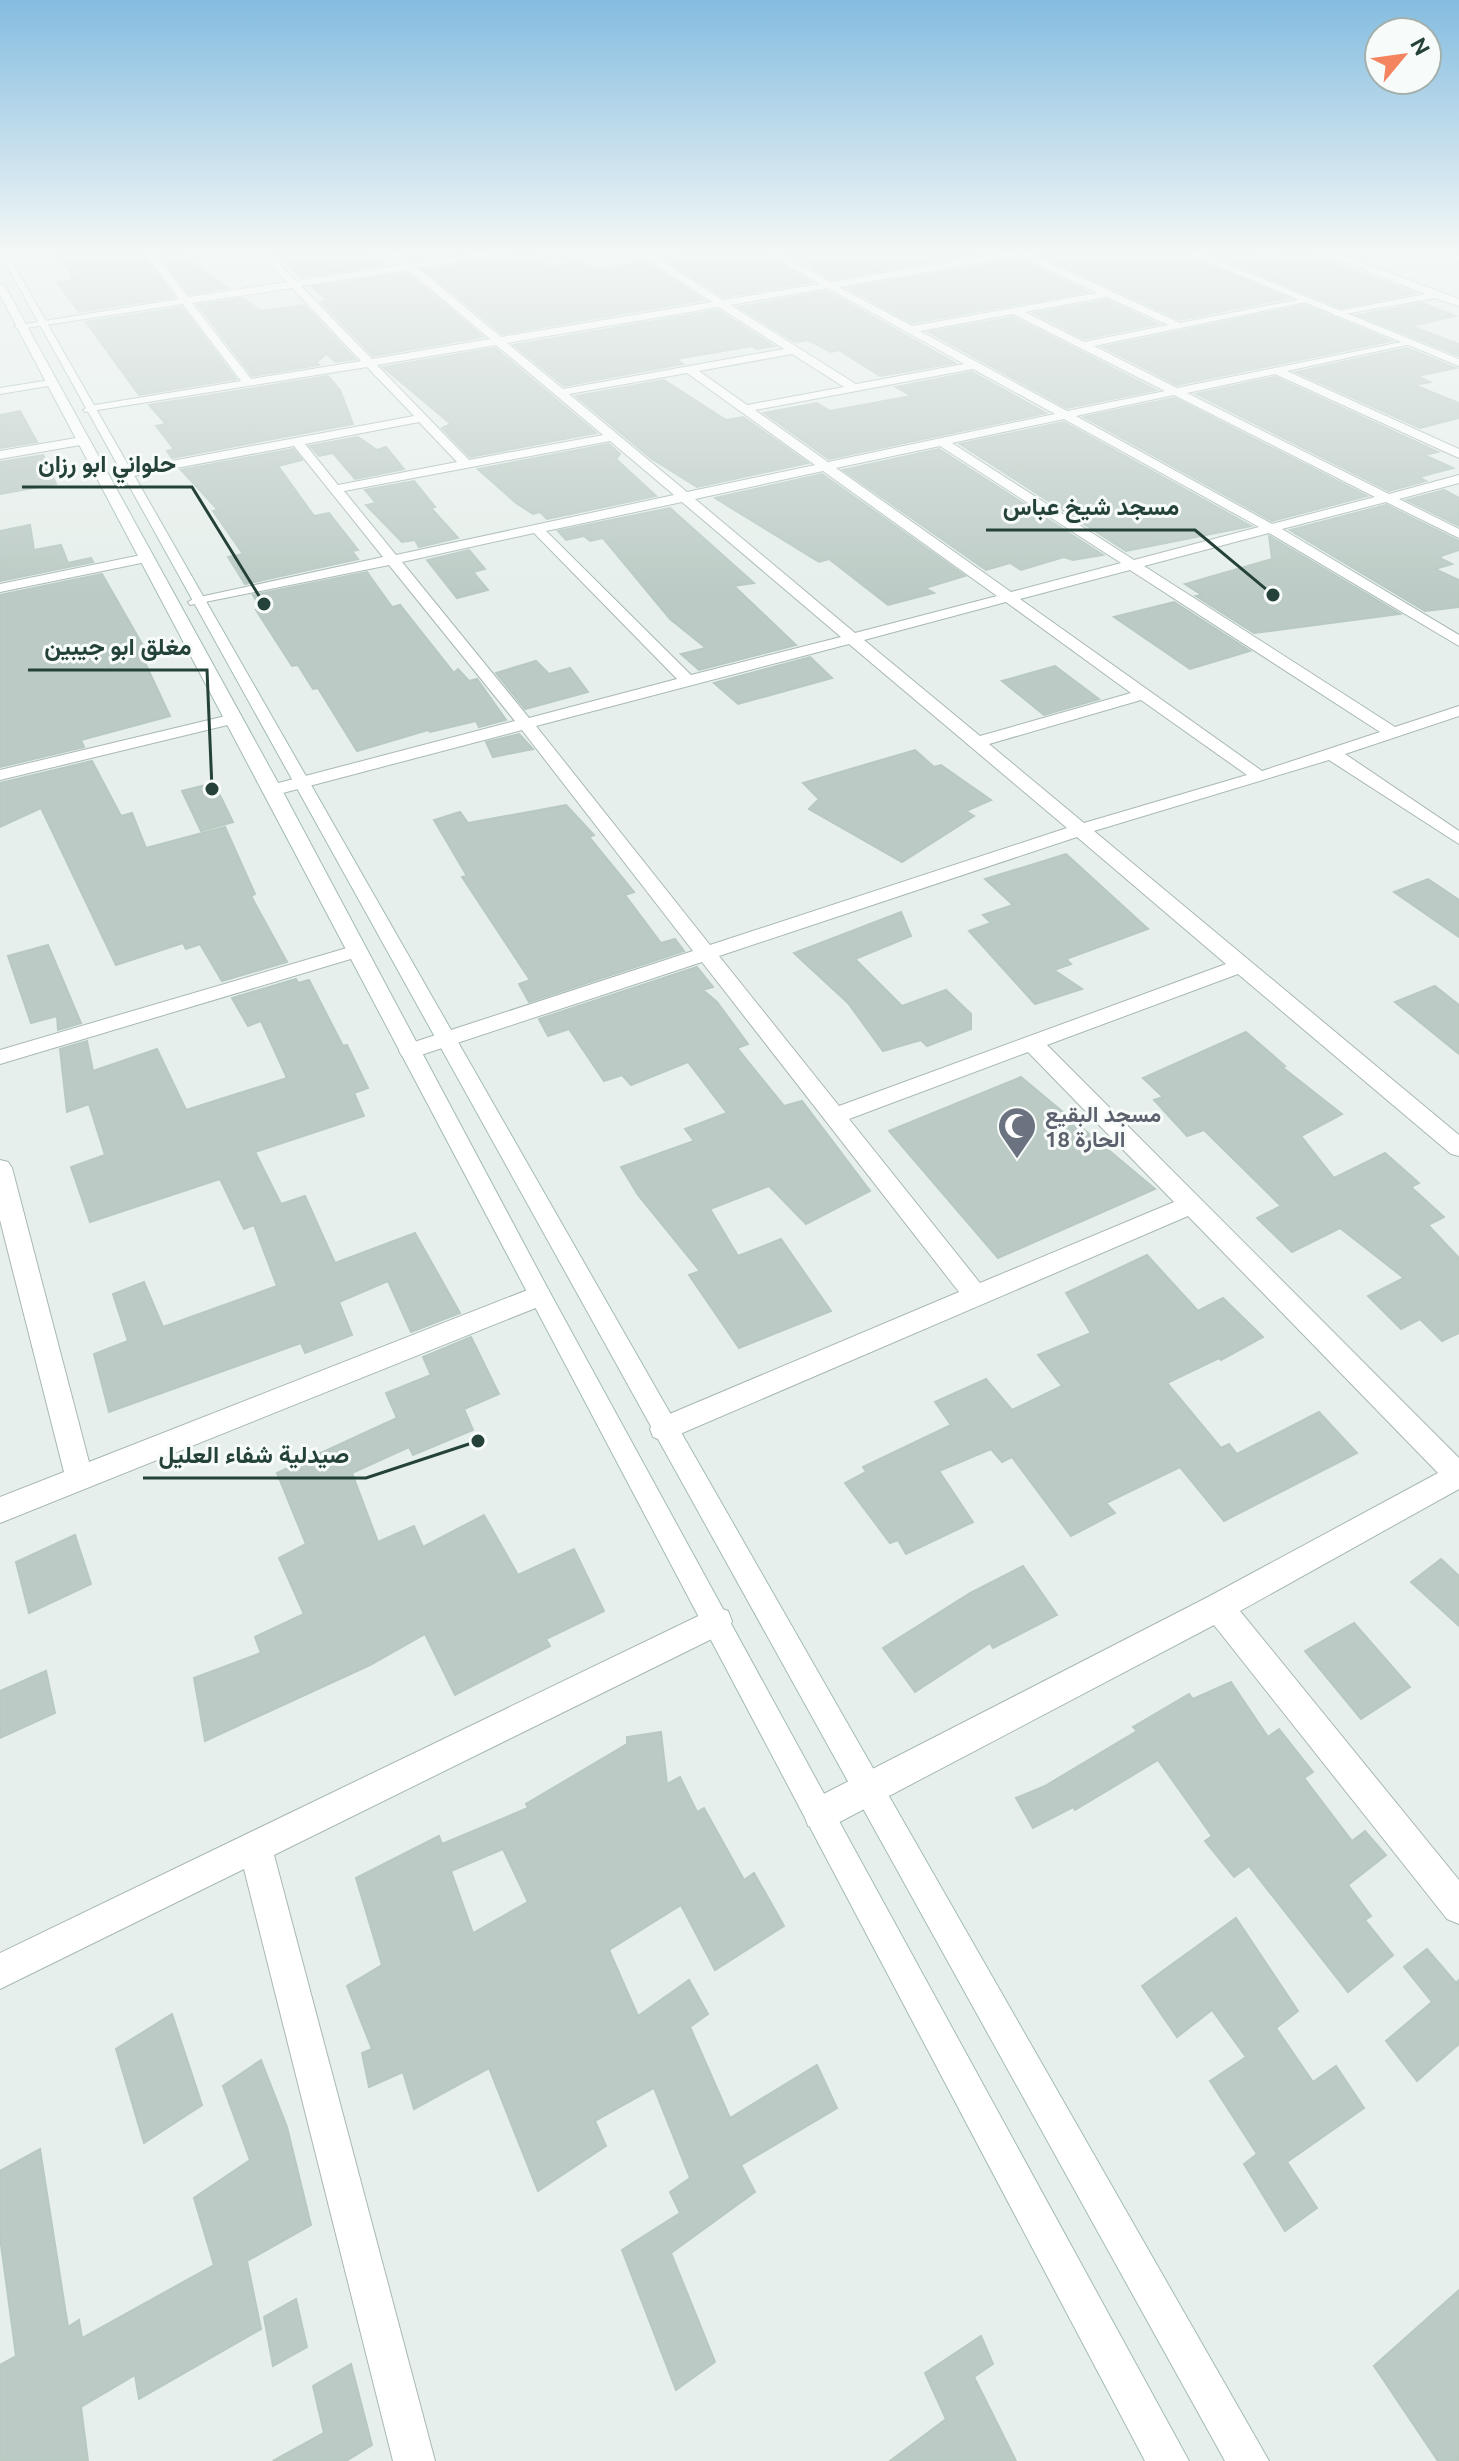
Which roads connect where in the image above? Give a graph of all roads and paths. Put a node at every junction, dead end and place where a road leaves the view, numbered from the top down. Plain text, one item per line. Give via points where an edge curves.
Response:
1 (45, 368) edge
2 (60, 368) edge
3 (236, 368) edge
4 (348, 368) edge
5 (376, 368) edge
6 (529, 368) edge
7 (695, 368) edge
8 (822, 368) edge
9 (963, 368) edge
10 (976, 368) edge
11 (1132, 368) edge
12 (1292, 368) edge
13 (689, 369) junction
14 (1278, 371) junction
15 (50, 383) junction
16 (249, 384) junction
17 (855, 389) junction
18 (0, 391) edge
19 (1180, 391) junction
20 (558, 393) junction
21 (744, 409) junction
22 (89, 410) junction
23 (1066, 415) junction
24 (422, 418) junction
25 (612, 437) junction
26 (82, 441) junction
27 (297, 442) junction
28 (942, 442) junction
29 (1459, 454) edge
30 (0, 455) edge
31 (467, 465) junction
32 (825, 468) junction
33 (123, 474) junction
34 (1459, 479) edge
35 (336, 489) junction
36 (1384, 495) junction
37 (685, 498) junction
38 (536, 528) junction
39 (1270, 528) junction
40 (1459, 534) edge
41 (146, 558) junction
42 (390, 559) junction
43 (1134, 565) junction
44 (0, 588) edge
45 (1009, 599) junction
46 (195, 602) junction
47 (849, 639) junction
48 (1459, 641) edge
49 (687, 680) junction
50 (1144, 694) junction
51 (1451, 714) edge
52 (234, 719) junction
53 (525, 723) junction
54 (1459, 727) edge
55 (1393, 733) junction
56 (974, 743) junction
57 (1331, 753) junction
58 (0, 775) edge
59 (1260, 777) junction
60 (285, 786) junction
61 (1079, 830) junction
62 (1459, 839) edge
63 (357, 951) junction
64 (706, 954) junction
65 (1242, 965) junction
66 (443, 1040) junction
67 (1033, 1044) junction
68 (410, 1051) junction
69 (0, 1057) edge
70 (834, 1116) junction
71 (1459, 1148) edge
72 (0, 1168) edge
73 (1192, 1204) junction
74 (11, 1268) edge
75 (974, 1294) junction
76 (539, 1296) junction
77 (663, 1429) junction
78 (1459, 1476) edge
79 (79, 1478) junction
80 (0, 1510) edge
81 (1218, 1607) junction
82 (717, 1621) junction
83 (867, 1790) junction
84 (820, 1814) junction
85 (255, 1846) junction
86 (1459, 1907) edge
87 (0, 1971) edge
88 (414, 2461) edge
89 (1168, 2461) edge
90 (1248, 2461) edge

1 - 15 street
2 - 22 street
3 - 16 street
4 - 16 street
5 - 24 street
6 - 20 street
7 - 13 street
8 - 17 street
9 - 17 street
10 - 23 street
11 - 19 street
12 - 14 street
13 - 20 street
13 - 21 street
14 - 19 street
14 - 29 street
15 - 18 street
15 - 26 street
16 - 22 street
17 - 21 street
19 - 23 street
19 - 36 street
20 - 25 street
21 - 32 street
22 - 33 street
23 - 28 street
23 - 39 street
24 - 27 street
24 - 31 street
25 - 31 street
25 - 37 street
26 - 30 street
26 - 41 street
27 - 33 street
27 - 35 street
28 - 32 street
28 - 43 street
31 - 35 street
32 - 37 street
32 - 45 street
33 - 46 street
34 - 36 street
35 - 42 street
36 - 39 street
36 - 40 street
37 - 38 street
37 - 47 street
38 - 42 street
38 - 49 street
39 - 43 street
39 - 48 street
41 - 44 street
41 - 52 street
42 - 46 street
42 - 53 street
43 - 45 street
43 - 55 street
45 - 47 street
45 - 50 street
46 - 60 street
47 - 49 street
47 - 56 street
49 - 53 street
50 - 56 street
50 - 59 street
51 - 54 street
51 - 55 street
52 - 58 street
52 - 60 street
53 - 60 street
53 - 64 street
55 - 57 street
56 - 61 street
57 - 59 street
57 - 62 street
59 - 61 street
60 - 63 street
60 - 66 street
61 - 64 street
61 - 65 street
63 - 68 street
63 - 69 street
64 - 66 street
64 - 70 street
65 - 67 street
65 - 71 street
66 - 68 street
66 - 77 street
67 - 70 street
67 - 73 street
68 - 76 street
70 - 75 street
72 - 74 street
73 - 75 street
73 - 78 street
74 - 79 street
75 - 77 street
76 - 79 street
76 - 82 street
77 - 83 street
78 - 81 street
79 - 80 street
81 - 83 street
81 - 86 street
82 - 84 street
82 - 85 street
83 - 84 street
83 - 90 street
84 - 89 street
85 - 87 street
85 - 88 street

